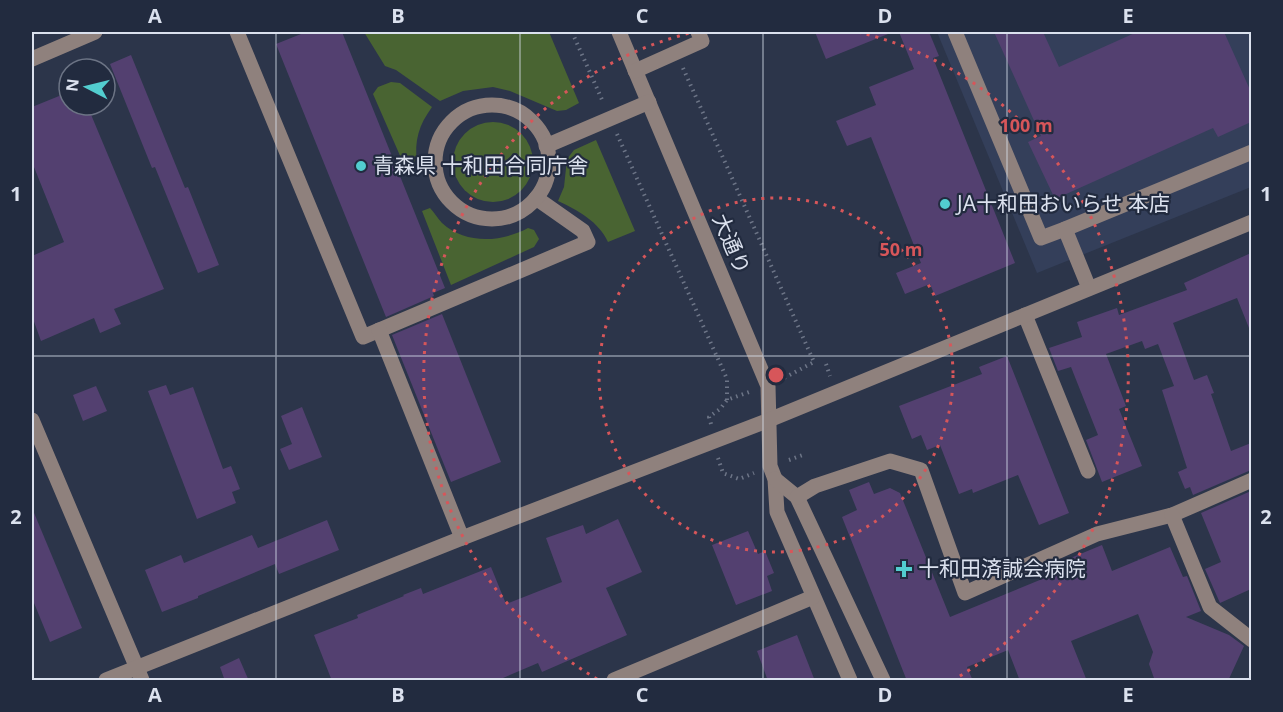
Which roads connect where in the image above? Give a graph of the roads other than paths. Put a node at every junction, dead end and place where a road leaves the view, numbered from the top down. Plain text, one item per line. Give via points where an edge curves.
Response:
1 (95, 32) edge
2 (237, 32) edge
3 (619, 32) edge
4 (698, 32) edge
5 (956, 32) edge
6 (32, 59) edge
7 (635, 71) junction
8 (649, 102) junction
9 (546, 146) junction
10 (1251, 152) edge
11 (536, 198) junction
12 (1251, 222) edge
13 (1065, 229) junction
14 (1089, 288) junction
15 (1025, 315) junction
16 (379, 330) junction
17 (32, 420) edge
18 (769, 420) junction
19 (1088, 471) dead end
20 (775, 479) junction
21 (1251, 480) edge
22 (797, 497) junction
23 (1172, 515) junction
24 (462, 538) junction
25 (813, 597) junction
26 (1251, 640) edge
27 (139, 675) edge
28 (106, 681) edge
29 (614, 681) edge
30 (850, 681) edge
31 (883, 681) edge

1 - 6 street
2 - 16 street via 363,337
3 - 7 street, 大通り
4 - 7 street via 702,41
5 - 13 street via 1041,238
7 - 8 street, 大通り
8 - 9 street
8 - 18 street, 大通り via 768,386
9 - 11 street via 547,173
9 - 11 street via 541,133 522,114 510,108 489,106 457,117 440,138 436,152 435,165 443,191 451,202 474,217 488,219 515,214
10 - 13 street
11 - 16 street via 583,231 588,242
12 - 14 street
13 - 14 street
14 - 15 street
15 - 18 street
15 - 19 street
16 - 24 street
17 - 27 street
18 - 20 street, 大通り via 770,466
18 - 24 street
20 - 22 street
20 - 25 street, 大通り via 777,512
21 - 23 street
22 - 23 street via 815,486 890,461 921,470 965,592 1097,534
22 - 31 street
23 - 26 street via 1210,608
24 - 27 street
25 - 29 street
25 - 30 street, 大通り
27 - 28 street

